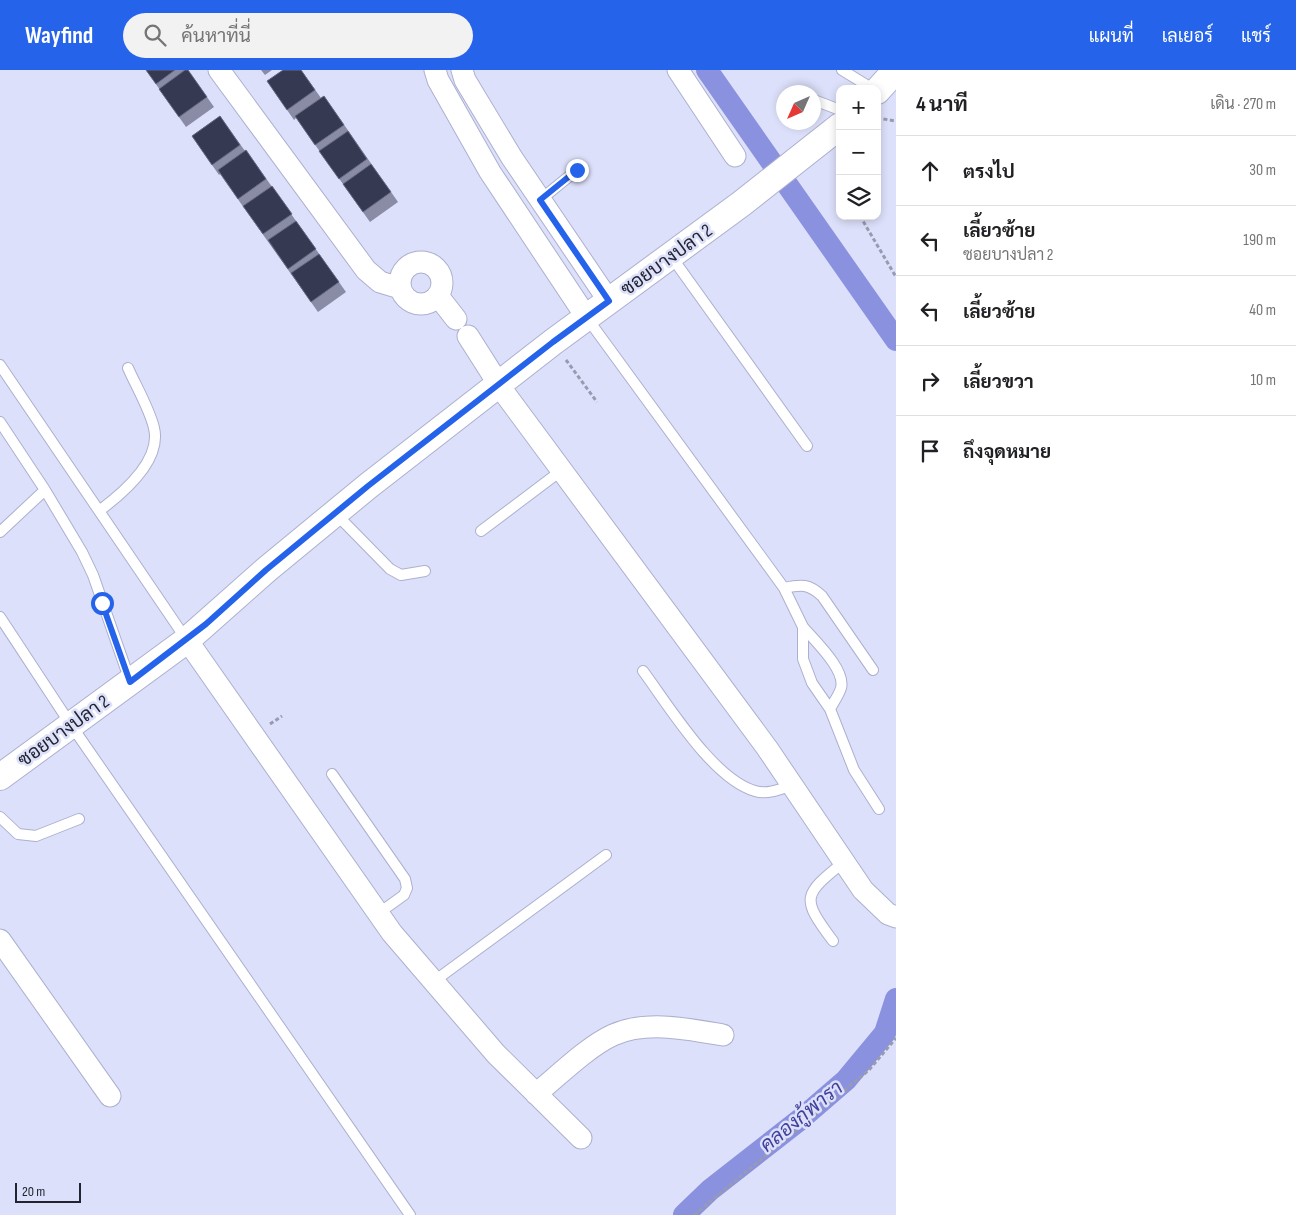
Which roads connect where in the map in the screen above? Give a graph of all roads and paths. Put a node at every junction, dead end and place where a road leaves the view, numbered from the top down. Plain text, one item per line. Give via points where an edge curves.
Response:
1 (219, 70) edge
2 (435, 70) edge
3 (462, 70) edge
4 (678, 70) edge
5 (842, 70) edge
6 (896, 70) edge
7 (866, 85) edge
8 (881, 87) edge
9 (821, 103) edge
10 (836, 108) edge
11 (881, 119) edge
12 (896, 121) edge
13 (836, 129) edge
14 (735, 156) dead end
15 (512, 158) junction
16 (577, 170) dead end
17 (490, 172) junction
18 (540, 200) junction
19 (862, 220) edge
20 (670, 256) junction
21 (896, 277) edge
22 (400, 288) junction
23 (438, 296) junction
24 (609, 301) junction
25 (587, 318) junction
26 (456, 319) dead end
27 (468, 336) dead end
28 (553, 342) junction
29 (0, 364) edge
30 (128, 368) dead end
31 (499, 384) junction
32 (597, 402) dead end
33 (0, 422) edge
34 (807, 446) dead end
35 (562, 470) junction
36 (45, 490) junction
37 (99, 511) junction
38 (335, 512) junction
39 (481, 531) dead end
40 (0, 532) edge
41 (425, 571) dead end
42 (784, 588) junction
43 (0, 617) edge
44 (803, 627) junction
45 (186, 640) junction
46 (873, 670) dead end
47 (643, 671) dead end
48 (130, 682) junction
49 (830, 709) junction
50 (71, 724) junction
51 (332, 774) dead end
52 (0, 777) edge
53 (792, 785) junction
54 (879, 809) dead end
55 (0, 817) edge
56 (79, 820) dead end
57 (606, 855) dead end
58 (845, 861) junction
59 (379, 914) junction
60 (896, 918) edge
61 (0, 940) edge
62 (833, 941) dead end
63 (433, 982) junction
64 (723, 1035) dead end
65 (896, 1038) edge
66 (536, 1094) junction
67 (110, 1096) dead end
68 (581, 1138) dead end
69 (410, 1215) edge
70 (694, 1215) edge

1 - 22 street via 366,270 380,282
2 - 17 street
3 - 15 street
4 - 14 street
5 - 7 lane
6 - 8 street
9 - 10 lane
11 - 12 path
13 - 20 street, ซอยบางปลา 2
15 - 17 street
15 - 18 street
16 - 18 lane
17 - 25 street
18 - 24 street
19 - 21 path
20 - 24 street, ซอยบางปลา 2
20 - 34 lane
22 - 23 street via 404,297 421,305
22 - 23 street via 400,277 406,268 425,262 440,276 442,286
23 - 26 street
24 - 25 street, ซอยบางปลา 2
25 - 28 street, ซอยบางปลา 2
25 - 42 lane
27 - 31 street
28 - 31 street, ซอยบางปลา 2
28 - 32 path
29 - 37 lane
30 - 37 lane via 155,429 153,443 138,478
31 - 35 street
31 - 38 street, ซอยบางปลา 2
33 - 36 lane
35 - 39 lane
35 - 53 street
36 - 40 lane
36 - 48 lane via 93,575
37 - 45 lane
38 - 41 lane via 390,569 401,575
38 - 45 street, ซอยบางปลา 2
42 - 44 lane
42 - 46 lane via 802,584 812,587 822,596
43 - 50 lane
44 - 49 lane via 803,659 812,684
44 - 49 lane via 842,679 841,690
45 - 48 street, ซอยบางปลา 2
45 - 59 street
47 - 53 lane via 712,762 736,783 756,792
48 - 50 street, ซอยบางปลา 2
49 - 54 lane via 854,770
50 - 52 street, ซอยบางปลา 2
50 - 69 lane
51 - 59 lane via 408,888 404,895
53 - 58 street
55 - 56 lane via 18,834 36,836
57 - 63 lane
58 - 60 street via 863,890
58 - 62 lane via 812,890 810,903 813,914
59 - 63 street
61 - 67 street
63 - 66 street
64 - 66 street via 643,1027 612,1036
65 - 70 path via 869,1070
66 - 68 street

